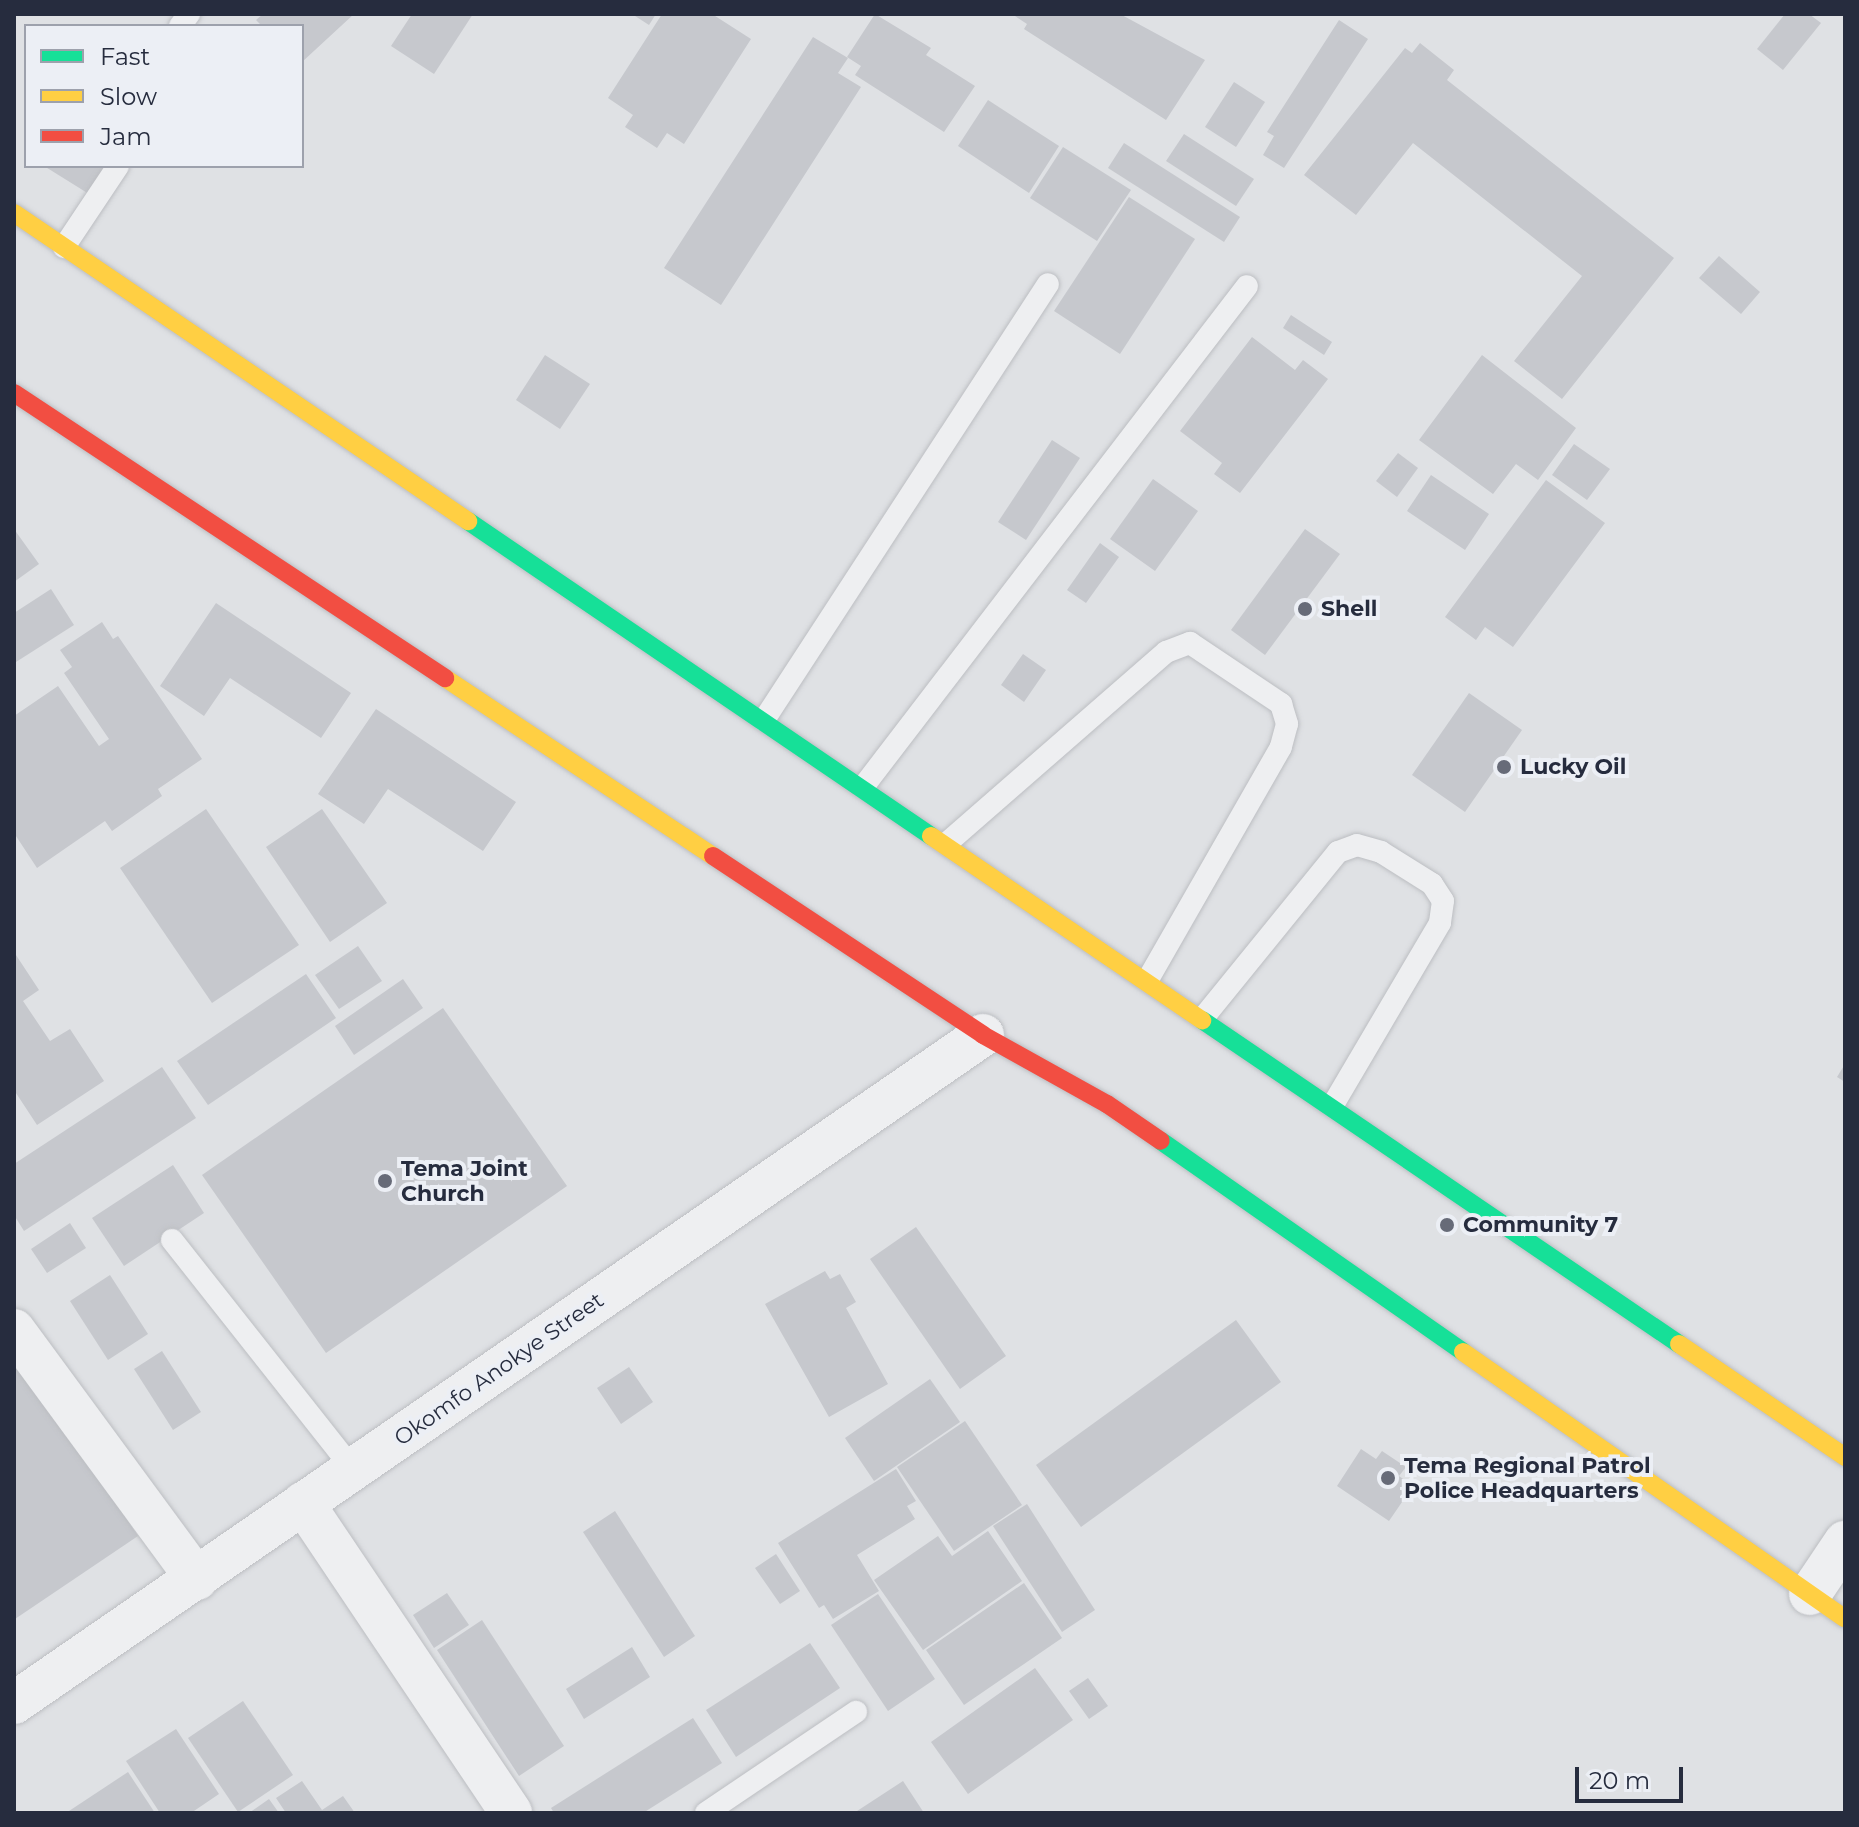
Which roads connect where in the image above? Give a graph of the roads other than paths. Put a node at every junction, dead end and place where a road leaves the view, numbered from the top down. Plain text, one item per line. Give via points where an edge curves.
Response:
1 (117, 168) edge
2 (14, 213) edge
3 (64, 247) junction
4 (1048, 284) dead end
5 (1247, 286) dead end
6 (14, 393) edge
7 (764, 720) junction
8 (863, 787) junction
9 (947, 843) junction
10 (1148, 979) junction
11 (1203, 1018) junction
12 (983, 1035) junction
13 (1333, 1105) junction
14 (172, 1240) dead end
15 (14, 1330) edge
16 (1845, 1457) edge
17 (353, 1469) junction
18 (303, 1503) junction
19 (1845, 1542) edge
20 (197, 1579) junction
21 (1810, 1594) junction
22 (1845, 1618) edge
23 (14, 1703) edge
24 (856, 1712) dead end
25 (511, 1813) edge
26 (706, 1813) edge

1 - 3 lane
2 - 3 main road
3 - 7 main road
4 - 7 lane
5 - 8 lane
6 - 12 main road
7 - 8 main road
8 - 9 main road
9 - 10 main road
9 - 10 lane via 1166,652 1190,643 1281,704 1287,724 1281,747
10 - 11 main road
11 - 13 main road
11 - 13 lane via 1338,852 1357,845 1381,852 1432,884 1443,901 1440,923
12 - 17 street, Okomfo Anokye Street
12 - 21 main road via 1107,1104
13 - 16 main road
14 - 17 lane
15 - 20 street
17 - 18 street, Okomfo Anokye Street
18 - 20 street, Okomfo Anokye Street
18 - 25 street
19 - 21 street
20 - 23 street, Okomfo Anokye Street
21 - 22 main road
24 - 26 lane

